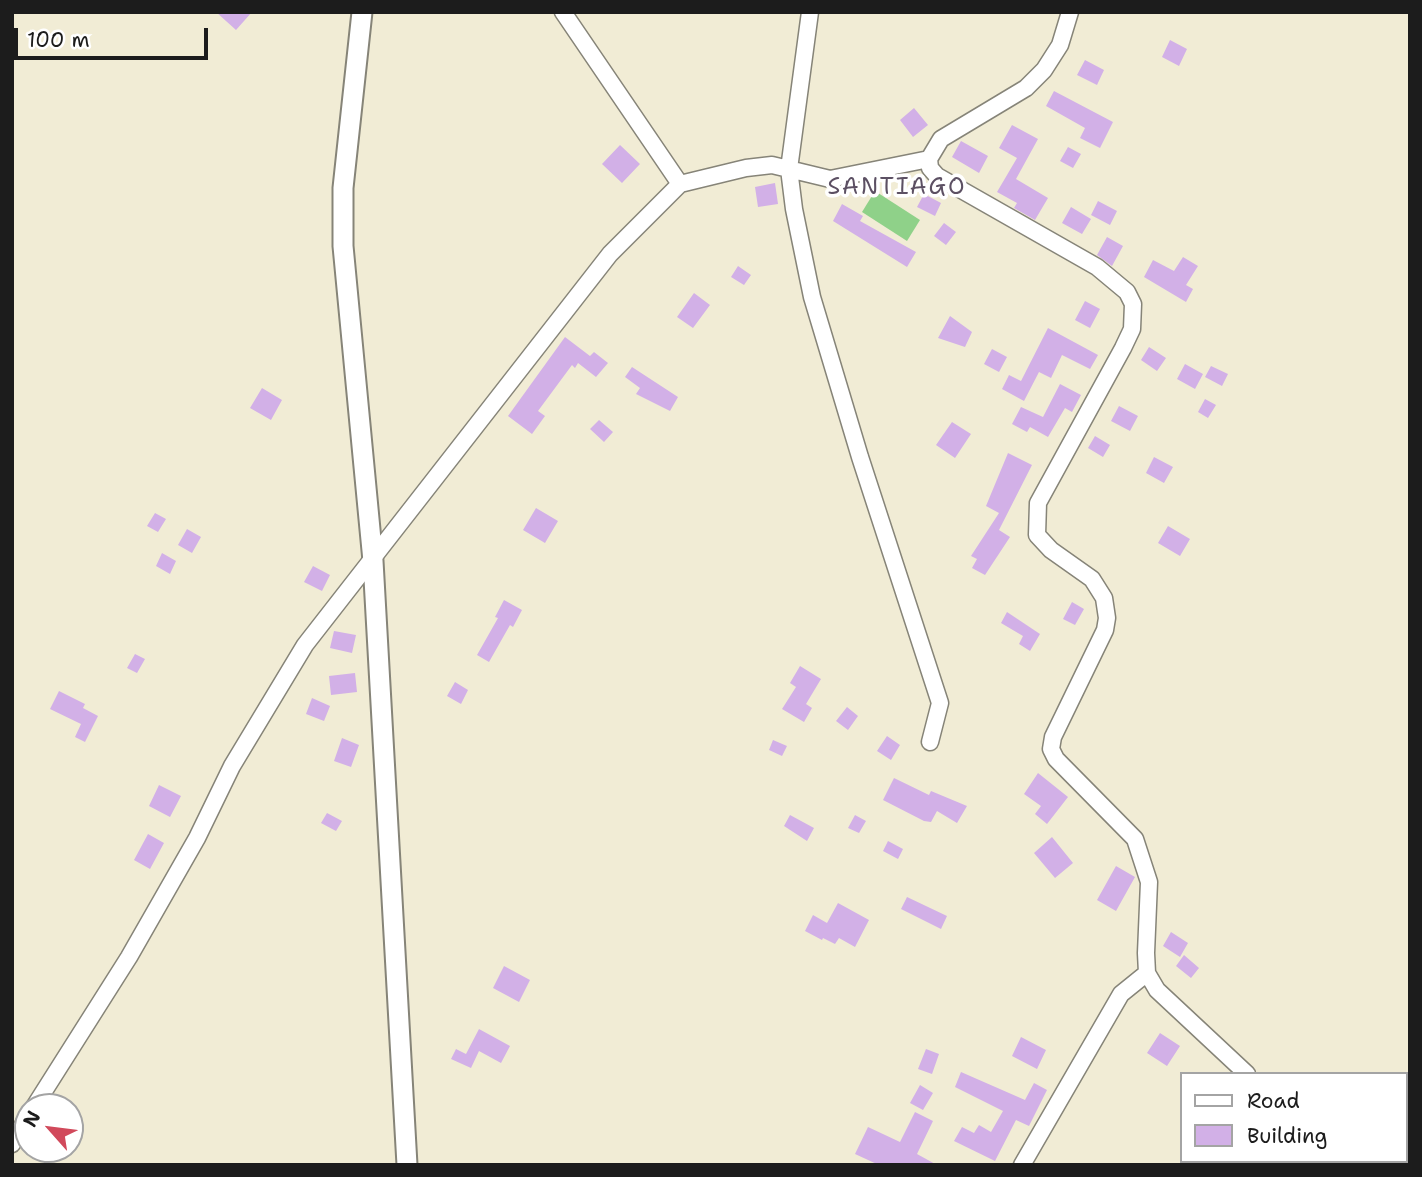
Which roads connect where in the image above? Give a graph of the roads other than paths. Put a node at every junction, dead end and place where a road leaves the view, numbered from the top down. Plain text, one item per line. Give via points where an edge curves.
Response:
1 (362, 12) edge
2 (563, 12) edge
3 (810, 12) edge
4 (1070, 12) edge
5 (929, 159) junction
6 (789, 169) junction
7 (681, 184) junction
8 (373, 561) junction
9 (930, 742) dead end
10 (1147, 973) junction
11 (1245, 1072) edge
12 (43, 1093) edge
13 (407, 1165) edge
14 (1022, 1165) edge

1 - 8 street via 343,188 343,246
2 - 7 street
3 - 6 street
4 - 5 street via 1060,45 1026,88 941,139
5 - 6 street via 831,179
5 - 10 street via 936,176 1113,278 1133,304 1132,329 1038,503 1035,527 1043,542 1092,579 1104,598 1105,630 1051,749 1135,839 1149,882
6 - 7 street via 746,168
6 - 9 street via 812,297 940,703
7 - 8 street via 610,254
8 - 12 street via 305,645 232,766 130,957
8 - 13 street
10 - 11 street via 1157,990
10 - 14 street via 1121,995

